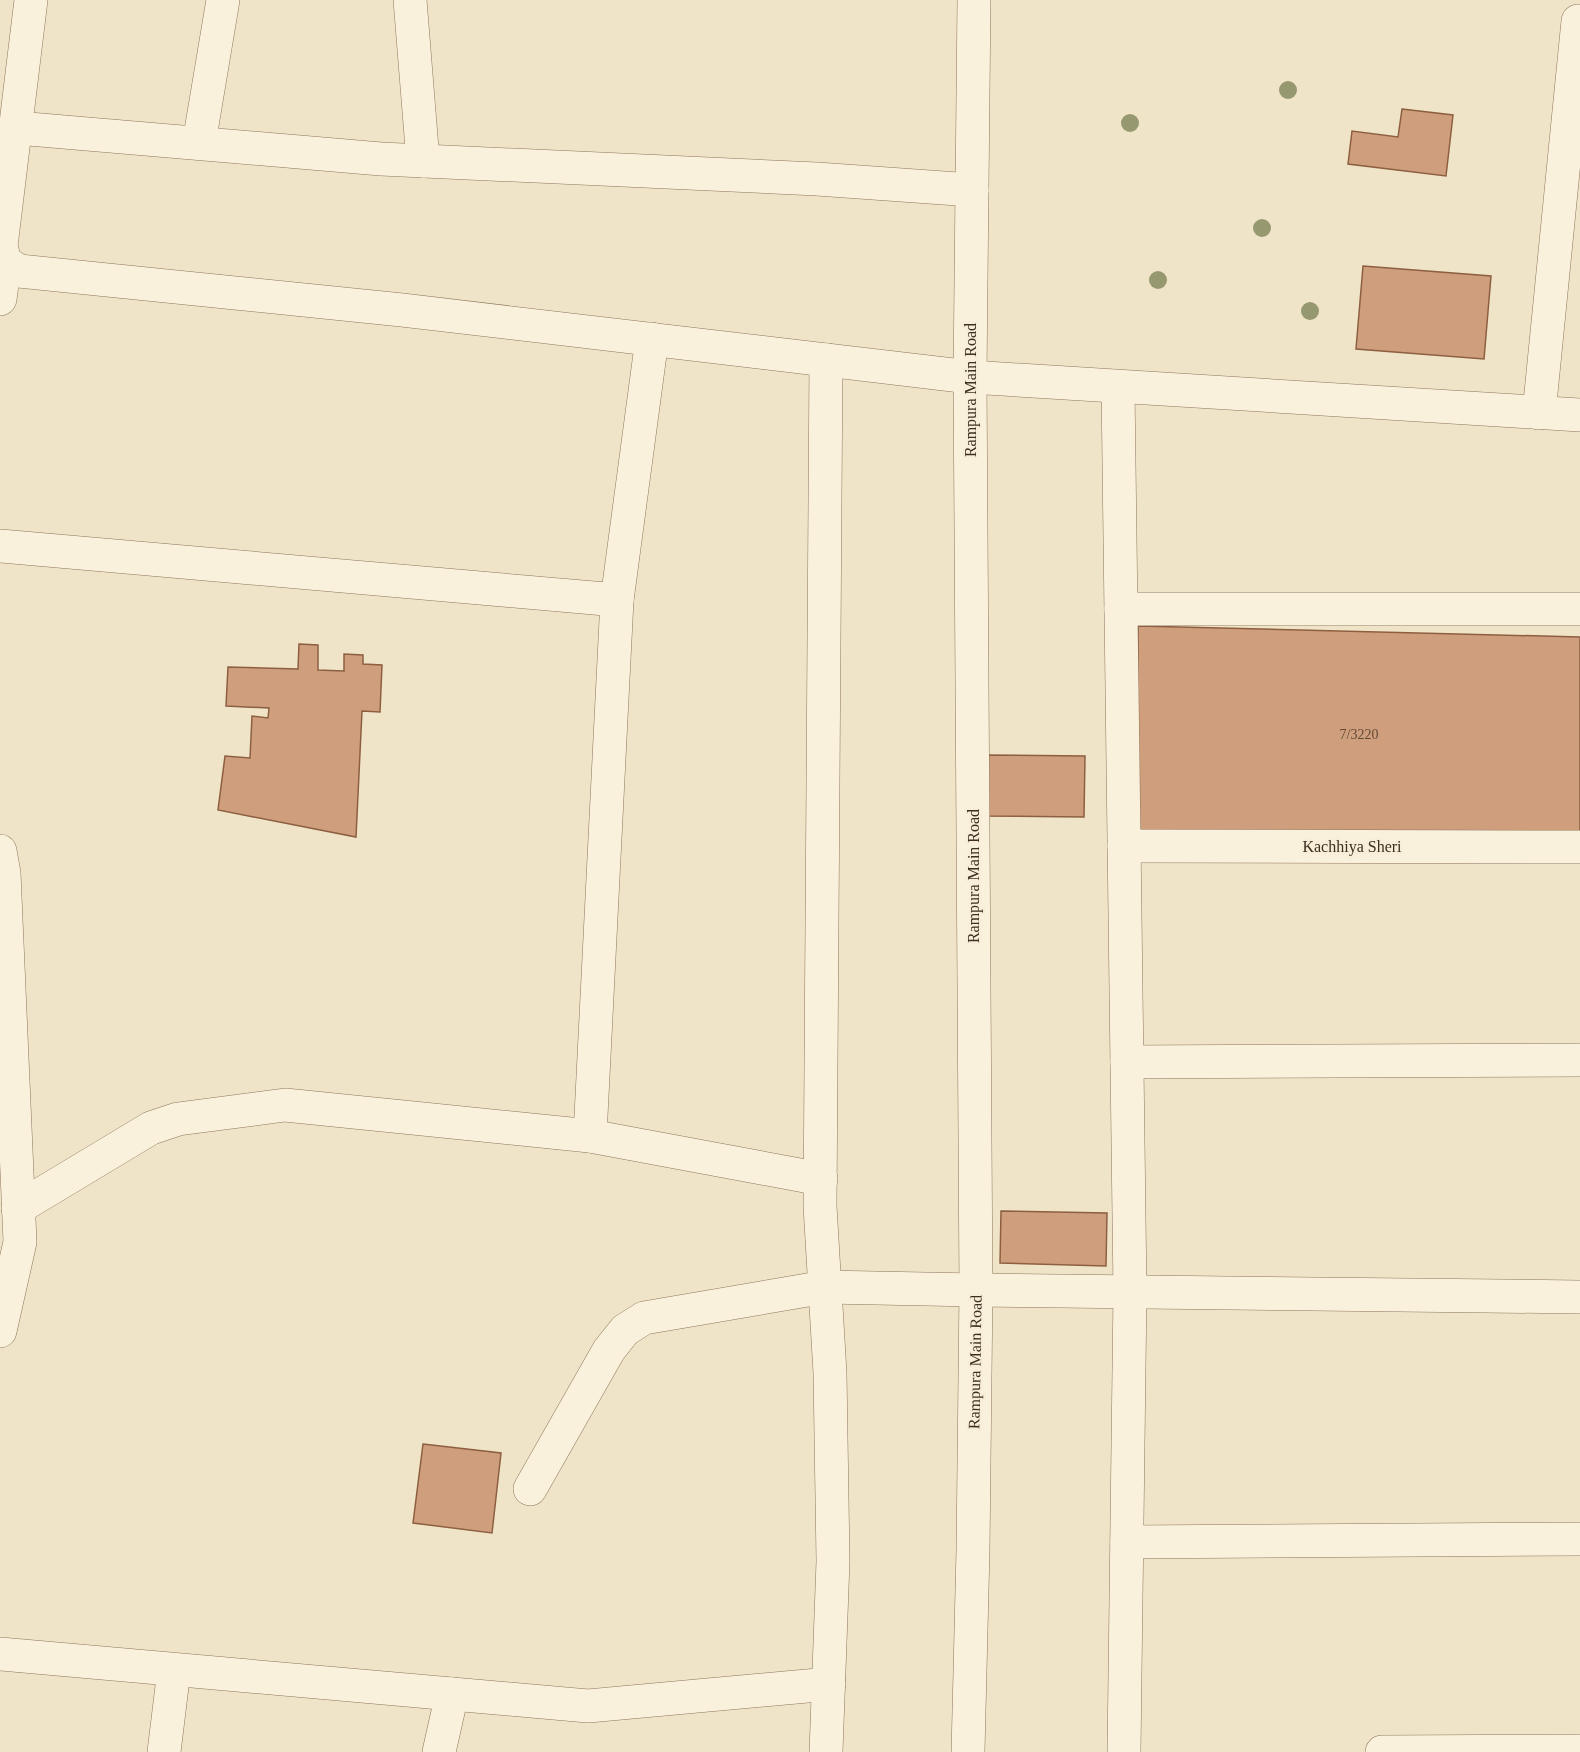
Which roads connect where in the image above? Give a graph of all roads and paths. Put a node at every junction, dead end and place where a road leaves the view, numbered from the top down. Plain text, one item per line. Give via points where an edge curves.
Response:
1 (31, 0) edge
2 (223, 0) edge
3 (410, 0) edge
4 (974, 0) edge
5 (1580, 22) edge
6 (17, 128) junction
7 (199, 143) junction
8 (423, 161) junction
9 (972, 189) junction
10 (2, 256) edge
11 (0, 299) edge
12 (652, 339) junction
13 (826, 360) junction
14 (970, 377) junction
15 (1118, 387) junction
16 (1539, 412) junction
17 (1580, 415) edge
18 (0, 546) edge
19 (617, 600) junction
20 (1121, 609) junction
21 (1580, 609) edge
22 (1124, 846) junction
23 (1580, 847) edge
24 (0, 851) edge
25 (1580, 1060) edge
26 (1127, 1062) junction
27 (590, 1136) junction
28 (821, 1179) junction
29 (18, 1208) junction
30 (825, 1287) junction
31 (976, 1290) junction
32 (1130, 1292) junction
33 (1580, 1297) edge
34 (0, 1332) edge
35 (530, 1489) dead end
36 (1580, 1539) edge
37 (1127, 1542) junction
38 (0, 1654) edge
39 (174, 1670) junction
40 (829, 1684) junction
41 (452, 1694) junction
42 (1580, 1751) edge
43 (164, 1752) edge
44 (439, 1752) edge
45 (826, 1752) edge
46 (968, 1752) edge
47 (1124, 1752) edge
48 (1382, 1752) edge

1 - 6 street
2 - 7 street
3 - 8 street
4 - 9 street, Rampura Main Road
5 - 16 street
6 - 7 street
6 - 10 street
7 - 8 street
8 - 9 street
9 - 14 street, Rampura Main Road
10 - 11 street
10 - 12 street via 19,271
12 - 13 street
12 - 19 street
13 - 14 street
13 - 28 street
14 - 15 street
14 - 31 street, Rampura Main Road
15 - 16 street
15 - 20 street
16 - 17 street
18 - 19 street
19 - 27 street
20 - 21 street
20 - 22 street
22 - 23 street, Kachhiya Sheri
22 - 26 street
24 - 29 street
25 - 26 street
26 - 32 street
27 - 28 street
27 - 29 street via 285,1105 178,1119 151,1128
28 - 30 street
29 - 34 street via 20,1242
30 - 31 street
30 - 35 street via 644,1318 625,1330 609,1350
30 - 40 street via 833,1561
31 - 32 street
31 - 46 street, Rampura Main Road
32 - 33 street
32 - 37 street
36 - 37 street
37 - 47 street
38 - 39 street
39 - 41 street
39 - 43 street
40 - 41 street via 588,1706
40 - 45 street
41 - 44 street
42 - 48 street

